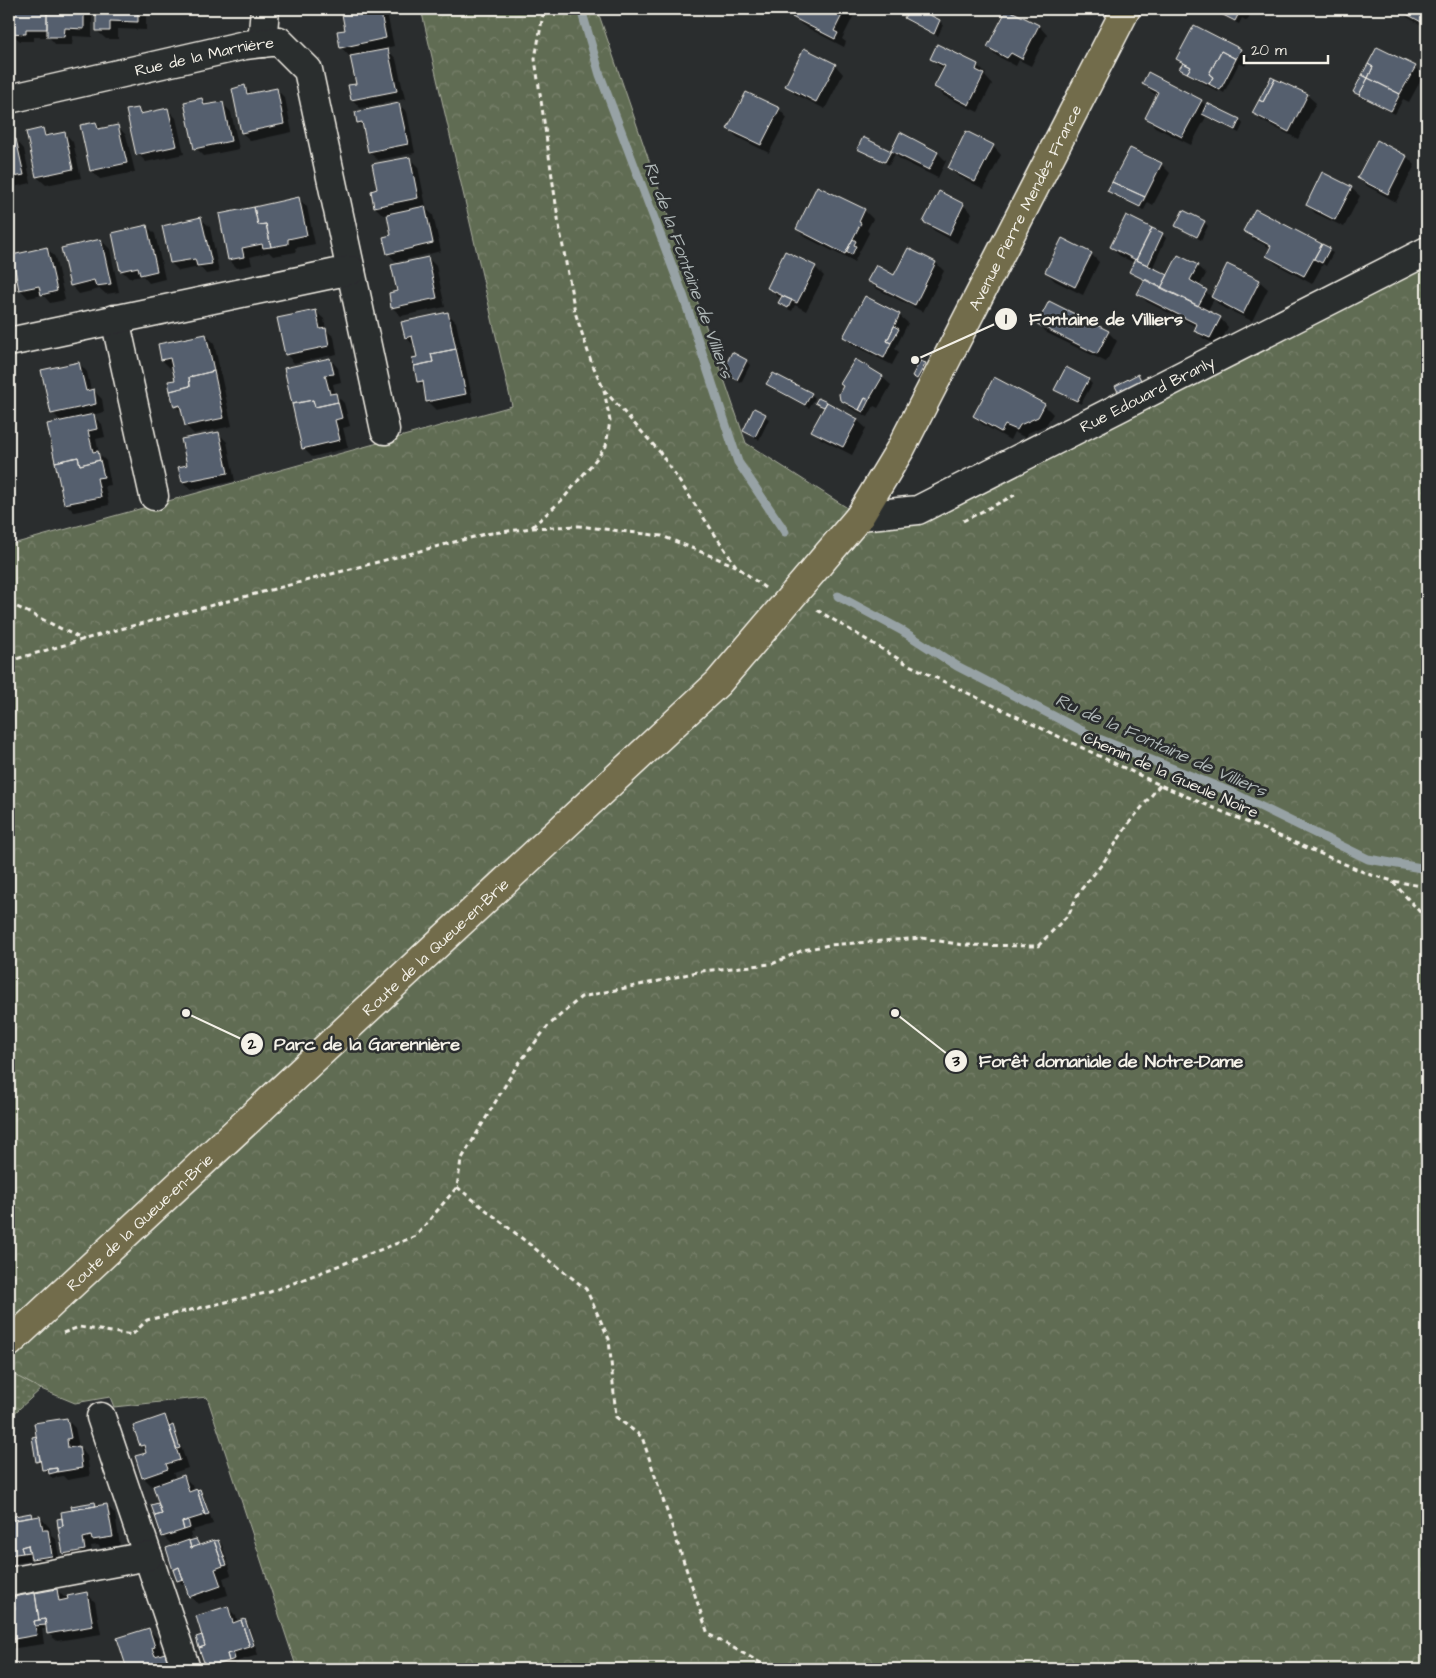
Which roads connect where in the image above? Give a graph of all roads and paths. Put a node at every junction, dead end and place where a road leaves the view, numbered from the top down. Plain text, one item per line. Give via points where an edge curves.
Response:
1 (265, 9) edge
2 (544, 9) edge
3 (1126, 9) edge
4 (262, 43) junction
5 (9, 99) edge
6 (1427, 251) edge
7 (350, 270) junction
8 (115, 319) junction
9 (9, 342) edge
10 (604, 390) junction
11 (385, 430) dead end
12 (154, 496) dead end
13 (860, 516) junction
14 (532, 528) junction
15 (736, 566) junction
16 (787, 602) junction
17 (9, 603) edge
18 (816, 609) dead end
19 (84, 640) junction
20 (9, 661) edge
21 (1160, 785) junction
22 (1393, 881) junction
23 (1427, 887) edge
24 (1427, 920) edge
25 (457, 1187) junction
26 (62, 1333) dead end
27 (9, 1343) edge
28 (101, 1417) dead end
29 (148, 1556) junction
30 (9, 1582) edge
31 (186, 1669) edge
32 (766, 1669) edge

1 - 4 street
2 - 10 path via 536,59 559,225 575,312
3 - 13 main road, Avenue Pierre Mendès France via 901,448
4 - 5 street, Rue de la Marnière
4 - 7 street, Rue de la Marnière via 279,41 308,70
6 - 13 street, Rue Edouard Branly via 918,510
7 - 8 street
7 - 11 street, Rue de la Marnière
8 - 9 street
8 - 12 street
10 - 14 path via 610,421 606,446 563,499
10 - 15 path via 659,451
13 - 16 main road, Avenue Pierre Mendès France
14 - 15 path via 579,526 662,536
14 - 19 path via 485,534
15 - 16 path
16 - 27 main road, Route de la Queue-en-Brie via 718,684
17 - 19 path
18 - 21 path, Chemin de la Gueule Noire via 907,664
19 - 20 path
21 - 22 path, Chemin de la Gueule Noire via 1368,874
21 - 25 path via 1079,892 1069,914 1038,946 963,945 922,938 829,945 803,950 772,964 701,971 580,997 548,1026 516,1067 461,1160
22 - 23 path, Chemin de la Gueule Noire
22 - 24 path
25 - 26 path via 416,1236 279,1289 147,1320 132,1335 79,1326
25 - 32 path via 586,1289 609,1339 616,1418 642,1437 708,1634 761,1663
28 - 29 street
29 - 30 street
29 - 31 street

